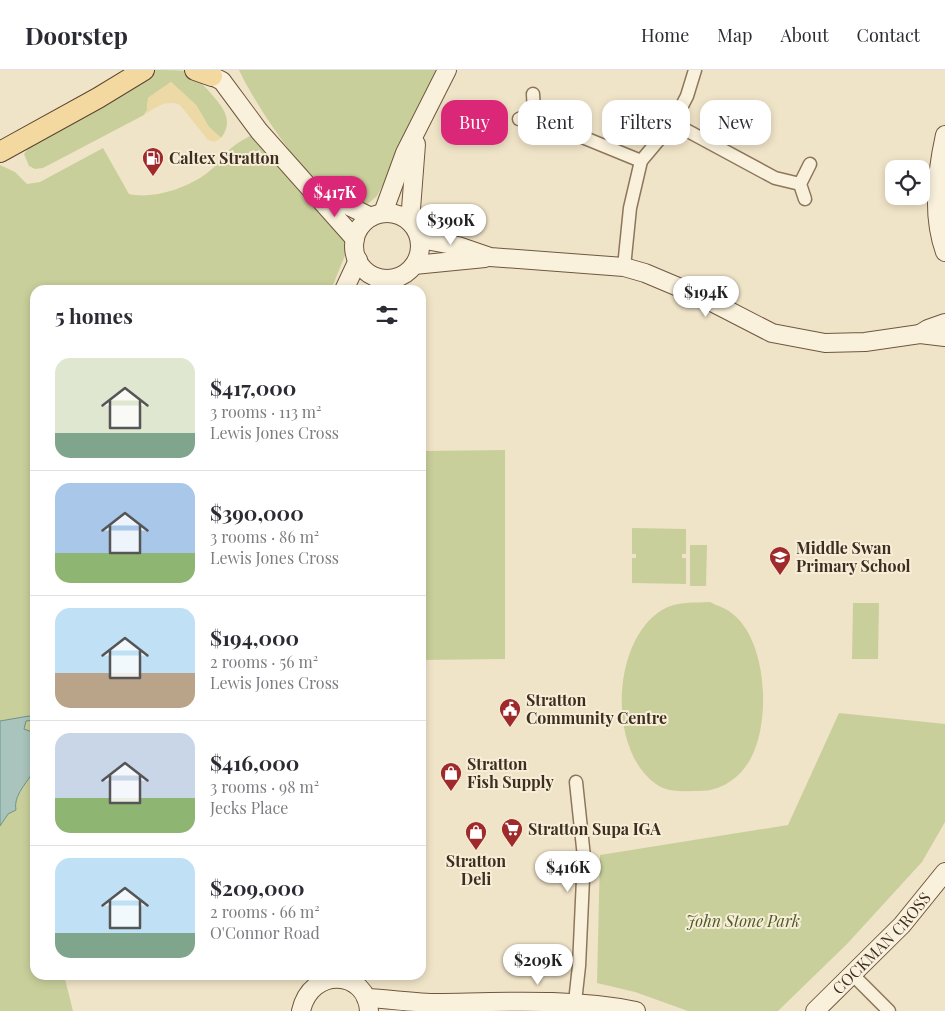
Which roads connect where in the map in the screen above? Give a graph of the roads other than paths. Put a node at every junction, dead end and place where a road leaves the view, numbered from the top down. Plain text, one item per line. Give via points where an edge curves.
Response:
1 (119, 70) edge
2 (144, 70) edge
3 (446, 70) edge
4 (695, 70) edge
5 (212, 73) edge
6 (533, 94) dead end
7 (533, 100) edge
8 (686, 100) edge
9 (419, 129) junction
10 (690, 133) edge
11 (945, 135) edge
12 (0, 136) edge
13 (592, 141) edge
14 (655, 145) edge
15 (0, 152) edge
16 (641, 161) junction
17 (810, 164) dead end
18 (800, 184) junction
19 (313, 189) junction
20 (805, 198) dead end
21 (377, 215) junction
22 (410, 222) junction
23 (355, 238) junction
24 (420, 239) junction
25 (945, 252) edge
26 (490, 257) junction
27 (358, 260) junction
28 (414, 265) junction
29 (624, 267) junction
30 (385, 284) edge
31 (346, 285) edge
32 (945, 323) edge
33 (920, 334) junction
34 (945, 337) edge
35 (576, 782) dead end
36 (945, 872) edge
37 (852, 974) junction
38 (323, 980) edge
39 (349, 980) edge
40 (575, 1002) junction
41 (438, 1003) junction
42 (368, 1004) edge
43 (301, 1011) edge
44 (412, 1011) edge
45 (636, 1011) edge
46 (815, 1011) edge
47 (889, 1011) edge

1 - 12 main road
2 - 15 main road
3 - 9 street
4 - 8 street
5 - 19 street via 259,131
6 - 7 street
9 - 21 street
9 - 22 street
10 - 18 street via 775,178
11 - 25 street via 939,170 938,209
13 - 16 street
14 - 16 street
16 - 29 street via 630,208
17 - 18 street
18 - 20 street
19 - 21 street
19 - 23 street
21 - 22 street via 402,216
21 - 23 street via 358,230
22 - 24 street
23 - 27 street
24 - 26 street via 458,246
24 - 28 street
26 - 28 street
26 - 29 street
27 - 30 street via 365,270
27 - 31 street
28 - 30 street
29 - 33 street via 645,272 693,293 772,333 825,343 865,342
32 - 33 street
33 - 34 street
35 - 40 street via 584,857
36 - 37 street, COCKMAN CROSS via 902,925
37 - 46 street, COCKMAN CROSS
37 - 47 street
38 - 43 street via 308,993
39 - 42 street via 361,990
40 - 41 street
40 - 45 street
41 - 42 street
41 - 44 street

